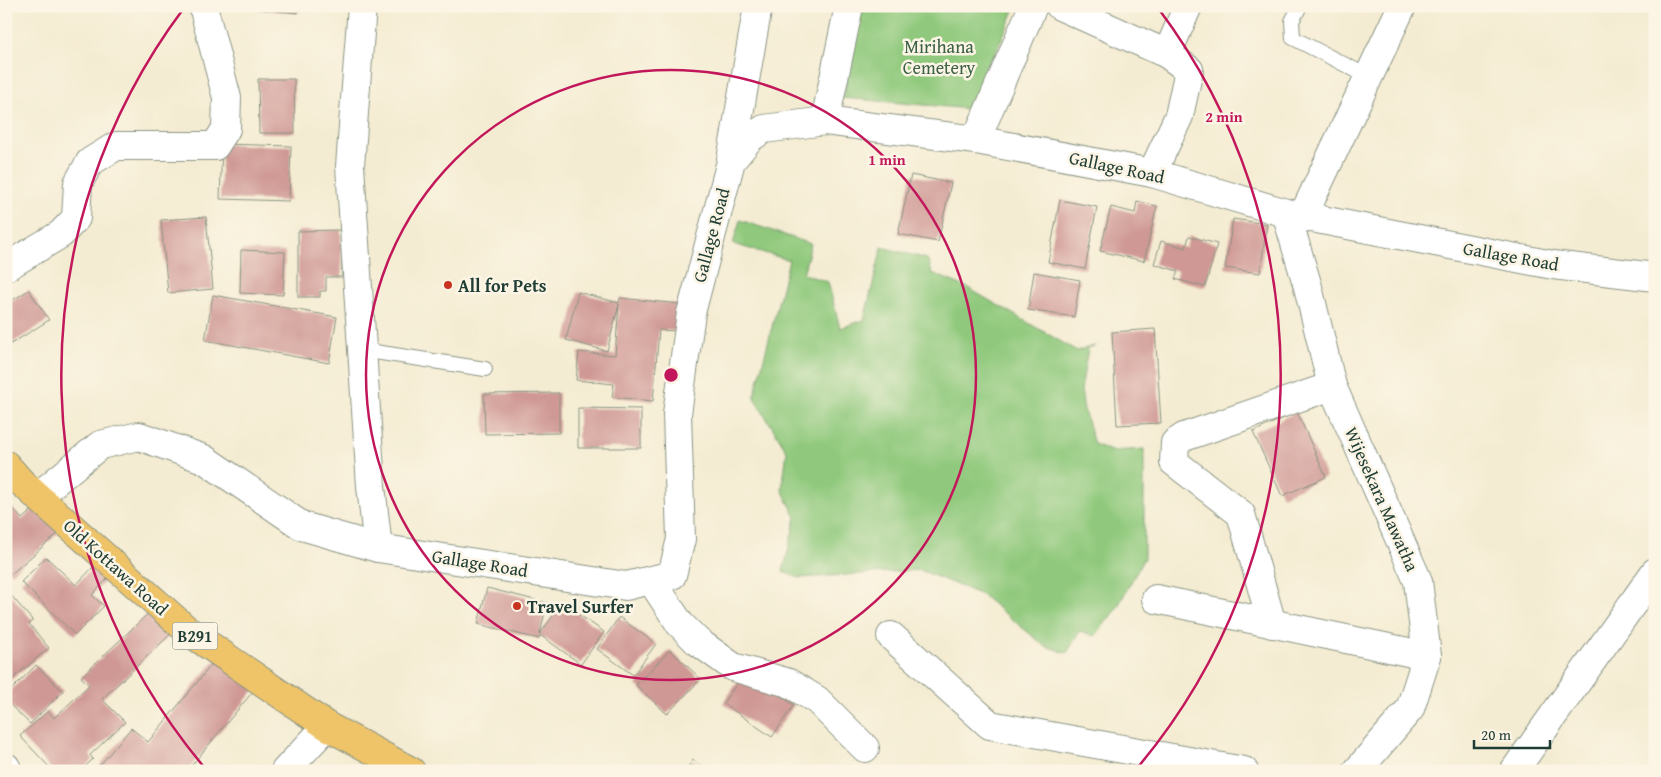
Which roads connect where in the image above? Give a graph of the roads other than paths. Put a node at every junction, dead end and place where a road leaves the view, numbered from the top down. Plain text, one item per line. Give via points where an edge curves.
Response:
1 (202, 6) edge
2 (362, 6) edge
3 (758, 6) edge
4 (850, 6) edge
5 (1033, 6) edge
6 (1060, 6) edge
7 (1188, 6) edge
8 (1300, 6) edge
9 (1402, 6) edge
10 (1167, 54) junction
11 (1369, 77) junction
12 (825, 121) junction
13 (976, 140) junction
14 (730, 161) junction
15 (1152, 173) junction
16 (1295, 215) junction
17 (6, 267) edge
18 (1655, 277) edge
19 (362, 350) junction
20 (485, 369) dead end
21 (1332, 386) junction
22 (18, 483) edge
23 (378, 548) junction
24 (1655, 572) edge
25 (650, 580) junction
26 (1156, 599) dead end
27 (1272, 624) junction
28 (891, 636) dead end
29 (1427, 656) junction
30 (327, 726) junction
31 (865, 748) dead end
32 (6, 767) edge
33 (8, 771) edge
34 (284, 771) edge
35 (411, 771) edge
36 (1244, 771) edge
37 (1357, 771) edge
38 (1514, 771) edge

1 - 17 street via 227,98 226,129 215,146 116,146 90,162 78,183 76,218 61,234
2 - 19 street via 350,166
3 - 14 street
4 - 12 street
5 - 13 street
6 - 10 street
7 - 10 street
8 - 11 lane via 1292,21 1293,38
9 - 11 street
10 - 15 street via 1189,70 1179,116
11 - 16 street
12 - 13 street, Gallage Road
12 - 14 street, Gallage Road via 764,130 750,138
13 - 15 street, Gallage Road
14 - 25 street, Gallage Road via 691,313 677,414 680,539 672,575
15 - 16 street, Gallage Road
16 - 18 street, Gallage Road via 1553,265
16 - 21 street, Wijesekara Mawatha via 1308,287
19 - 20 lane
19 - 23 street
21 - 27 street via 1184,437 1175,443 1174,462 1241,514
21 - 29 street, Wijesekara Mawatha via 1418,581
22 - 23 street, Gallage Road via 100,445 139,436 204,459 302,526
22 - 30 main road, Old Kottawa Road / B291 via 188,631
23 - 25 street, Gallage Road via 626,586
24 - 38 street
25 - 31 street via 680,624 697,641 733,667 789,683 817,700
26 - 27 street
27 - 29 street
28 - 36 street via 990,725
29 - 37 street, Wijesekara Mawatha via 1410,709
30 - 34 street
30 - 35 main road, Old Kottawa Road / B291
32 - 33 street

